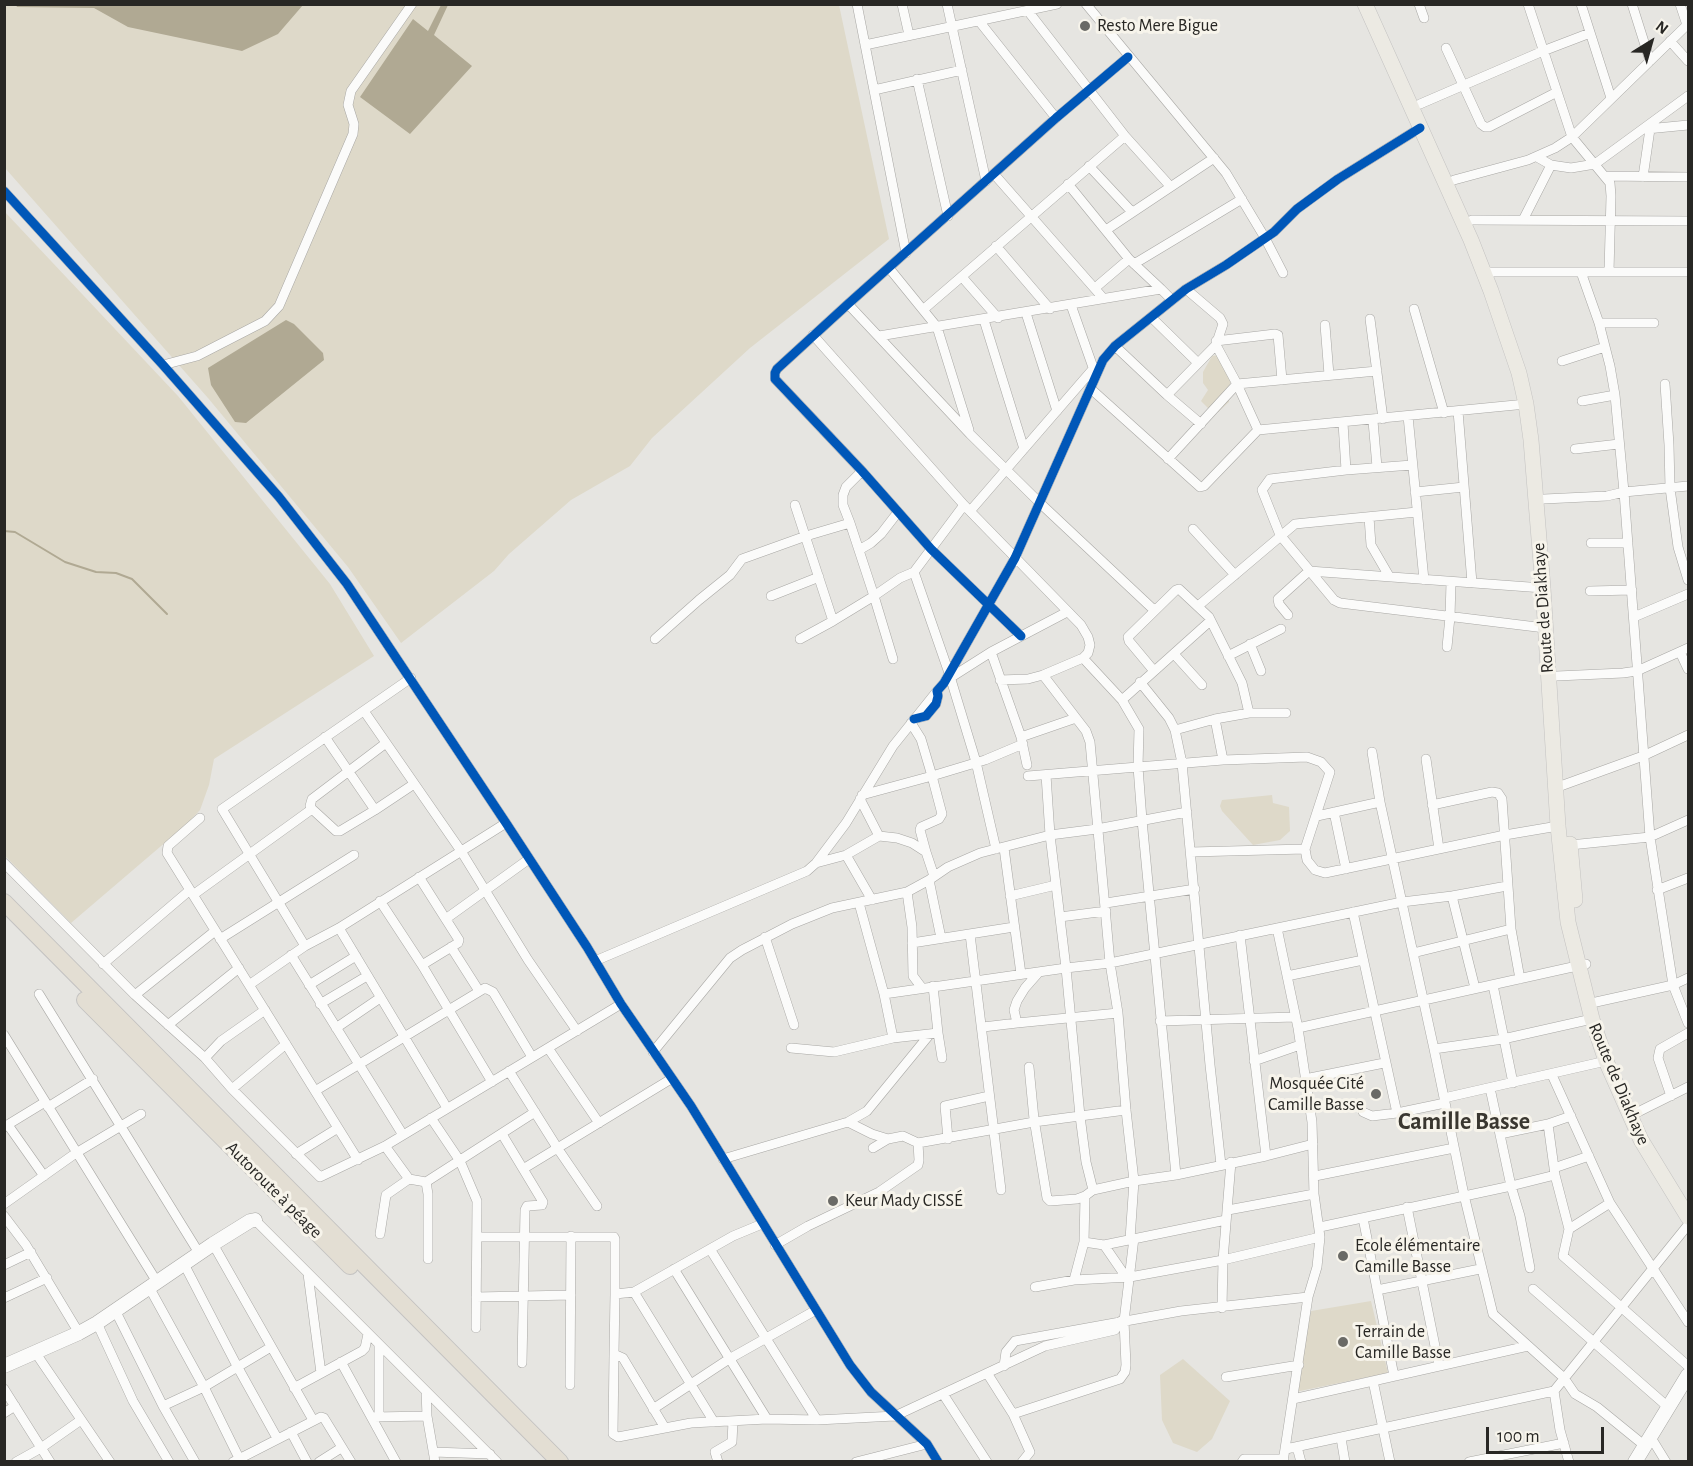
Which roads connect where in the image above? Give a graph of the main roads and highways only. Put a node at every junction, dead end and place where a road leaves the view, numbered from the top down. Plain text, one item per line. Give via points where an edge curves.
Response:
1 (1365, 4) edge
2 (1375, 4) edge
3 (1489, 272) junction
4 (1560, 786) junction
5 (4, 903) edge
6 (4, 918) edge
7 (1582, 965) junction
8 (1689, 1201) edge
9 (1689, 1217) edge
10 (545, 1461) edge
11 (560, 1461) edge

1 - 3 main road, Route de Diakhaye
2 - 3 main road, Route de Diakhaye via 1472,220
3 - 4 main road, Route de Diakhaye via 1526,404
3 - 4 main road, Route de Diakhaye via 1523,351 1539,425 1557,675
4 - 7 main road, Route de Diakhaye
4 - 7 main road, Route de Diakhaye via 1558,826 1568,921
5 - 11 highway
6 - 10 highway, Autoroute à péage
7 - 8 main road, Route de Diakhaye via 1638,1112
7 - 9 main road, Route de Diakhaye via 1592,1019 1606,1061 1641,1140

